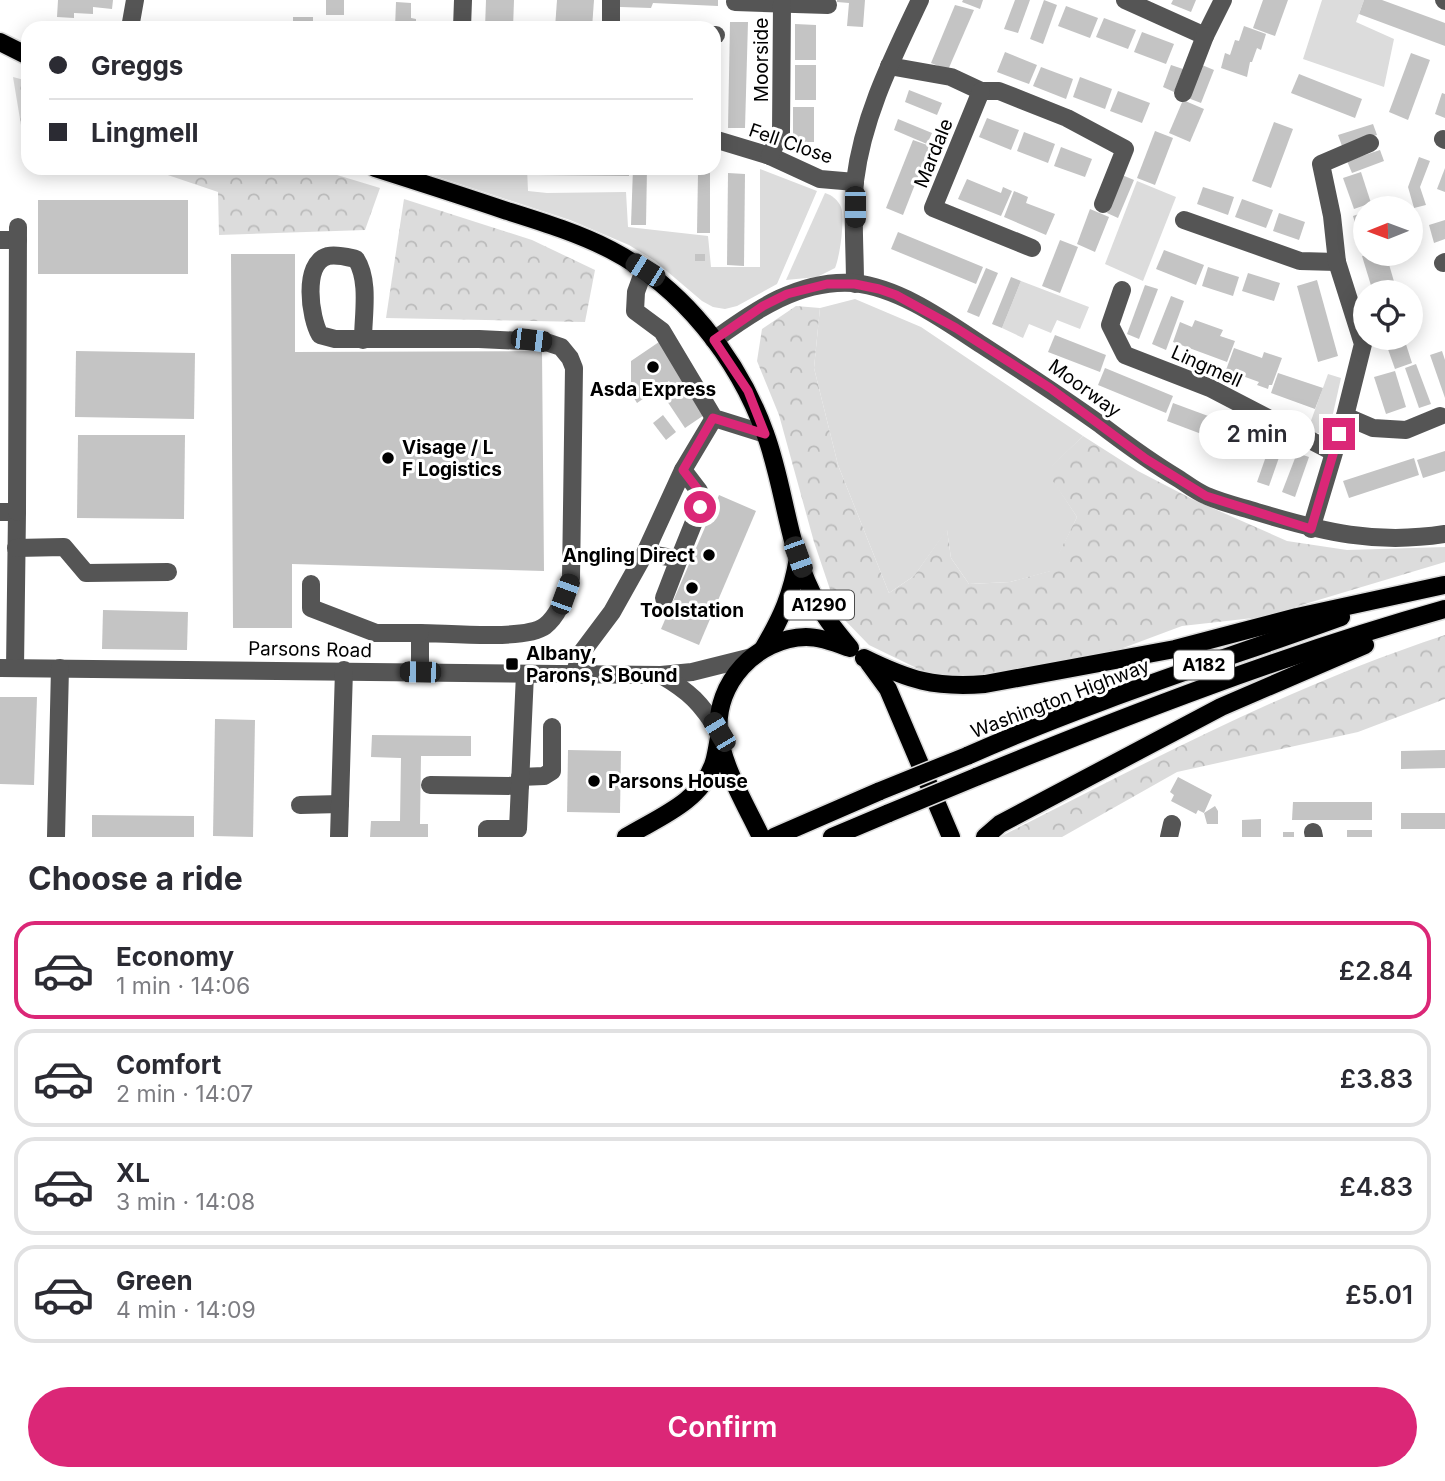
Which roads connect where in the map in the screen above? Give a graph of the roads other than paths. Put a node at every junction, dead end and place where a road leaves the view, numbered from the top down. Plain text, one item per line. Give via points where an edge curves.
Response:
1 (135, 0) edge
2 (463, 0) edge
3 (611, 0) edge
4 (920, 0) edge
5 (1125, 0) edge
6 (1223, 0) edge
7 (735, 2) dead end
8 (782, 3) junction
9 (828, 5) dead end
10 (131, 21) edge
11 (463, 21) edge
12 (611, 21) edge
13 (1205, 36) junction
14 (0, 42) edge
15 (21, 52) edge
16 (889, 66) junction
17 (981, 92) junction
18 (1183, 93) dead end
19 (721, 141) edge
20 (1370, 143) dead end
21 (770, 156) junction
22 (397, 175) edge
23 (855, 182) junction
24 (1103, 204) dead end
25 (1184, 220) dead end
26 (12, 236) edge
27 (1032, 248) dead end
28 (1337, 262) junction
29 (645, 270) junction
30 (855, 284) junction
31 (1122, 290) dead end
32 (363, 340) junction
33 (714, 340) junction
34 (1346, 416) junction
35 (1440, 416) dead end
36 (713, 418) junction
37 (765, 434) junction
38 (1333, 452) junction
39 (683, 470) junction
40 (8, 512) edge
41 (1311, 529) junction
42 (1445, 534) edge
43 (16, 548) junction
44 (645, 553) junction
45 (798, 557) junction
46 (679, 559) junction
47 (168, 572) dead end
48 (311, 584) dead end
49 (1445, 584) edge
50 (664, 598) dead end
51 (1436, 611) edge
52 (420, 633) junction
53 (758, 653) junction
54 (857, 653) junction
55 (8, 668) edge
56 (60, 668) junction
57 (344, 670) junction
58 (420, 672) junction
59 (525, 674) junction
60 (574, 674) junction
61 (661, 674) junction
62 (552, 727) dead end
63 (719, 735) junction
64 (520, 781) junction
65 (430, 785) dead end
66 (340, 804) junction
67 (300, 806) dead end
68 (56, 837) edge
69 (339, 837) edge
70 (487, 837) edge
71 (626, 837) edge
72 (761, 837) edge
73 (774, 837) edge
74 (832, 837) edge
75 (951, 837) edge
76 (985, 837) edge

1 - 10 street
2 - 11 street
3 - 12 street
4 - 16 street
5 - 13 street
6 - 13 street
7 - 8 street, Moorside
8 - 9 street, Moorside
8 - 21 street, Moorside via 781,132
13 - 18 street
14 - 15 main road
16 - 17 street via 951,77
16 - 23 street via 869,116
17 - 24 street via 999,91 1055,113 1125,149
17 - 27 street, Mardale via 933,208
19 - 21 street, Fell Close
20 - 28 street via 1321,164
21 - 23 street, Fell Close via 820,179
22 - 29 main road, A1290 via 556,227
23 - 30 street
25 - 28 street via 1300,261
26 - 40 street
28 - 34 street via 1363,344
29 - 33 main road, A1290
29 - 36 street via 636,292 635,311 662,331
30 - 33 street, Moorway via 827,284 787,294
30 - 41 street, Moorway via 896,295 956,328 1206,496
31 - 38 street, Lingmell via 1110,325 1125,355 1210,388
32 - 32 street via 320,335 313,323 312,275 327,256 356,259 360,266
32 - 52 street via 539,341 562,347 574,368 571,578 559,609 534,631
33 - 37 main road, A1290 via 748,391
34 - 35 street via 1373,428 1406,430
34 - 38 street
36 - 37 street
36 - 39 street
37 - 45 main road, A1290
38 - 41 street
39 - 44 street
39 - 46 street via 699,491 700,507
40 - 43 street
41 - 42 street, Moorway via 1367,539
43 - 47 street via 64,547 86,573
43 - 55 street
44 - 46 street
44 - 60 street via 612,612 582,652
45 - 53 main road, A1290 via 793,589 781,620
45 - 54 main road, A1290 via 828,621
46 - 50 street
48 - 52 street via 311,608 376,633
49 - 54 main road via 1175,649 985,684 953,687 924,683
49 - 73 main road, Washington Highway / A182, bridge via 1018,733
51 - 74 main road, A182, bridge via 1131,715
51 - 76 main road via 1380,640 1221,707 1000,824
52 - 58 street
53 - 54 main road via 784,640 807,637 829,640
53 - 61 street, Parsons Road via 692,672
53 - 63 main road via 736,673 725,693
54 - 75 main road via 888,689
55 - 56 street, Parsons Road
56 - 57 street, Parsons Road
56 - 68 street
57 - 58 street, Parsons Road
57 - 66 street
58 - 59 street, Parsons Road
59 - 60 street, Parsons Road
59 - 64 street
60 - 61 street, Parsons Road
61 - 63 street via 687,690
62 - 64 street via 552,771
63 - 71 main road via 713,766 701,788
63 - 72 main road
64 - 65 street
64 - 70 street via 518,829 487,829
66 - 67 street
66 - 69 street

